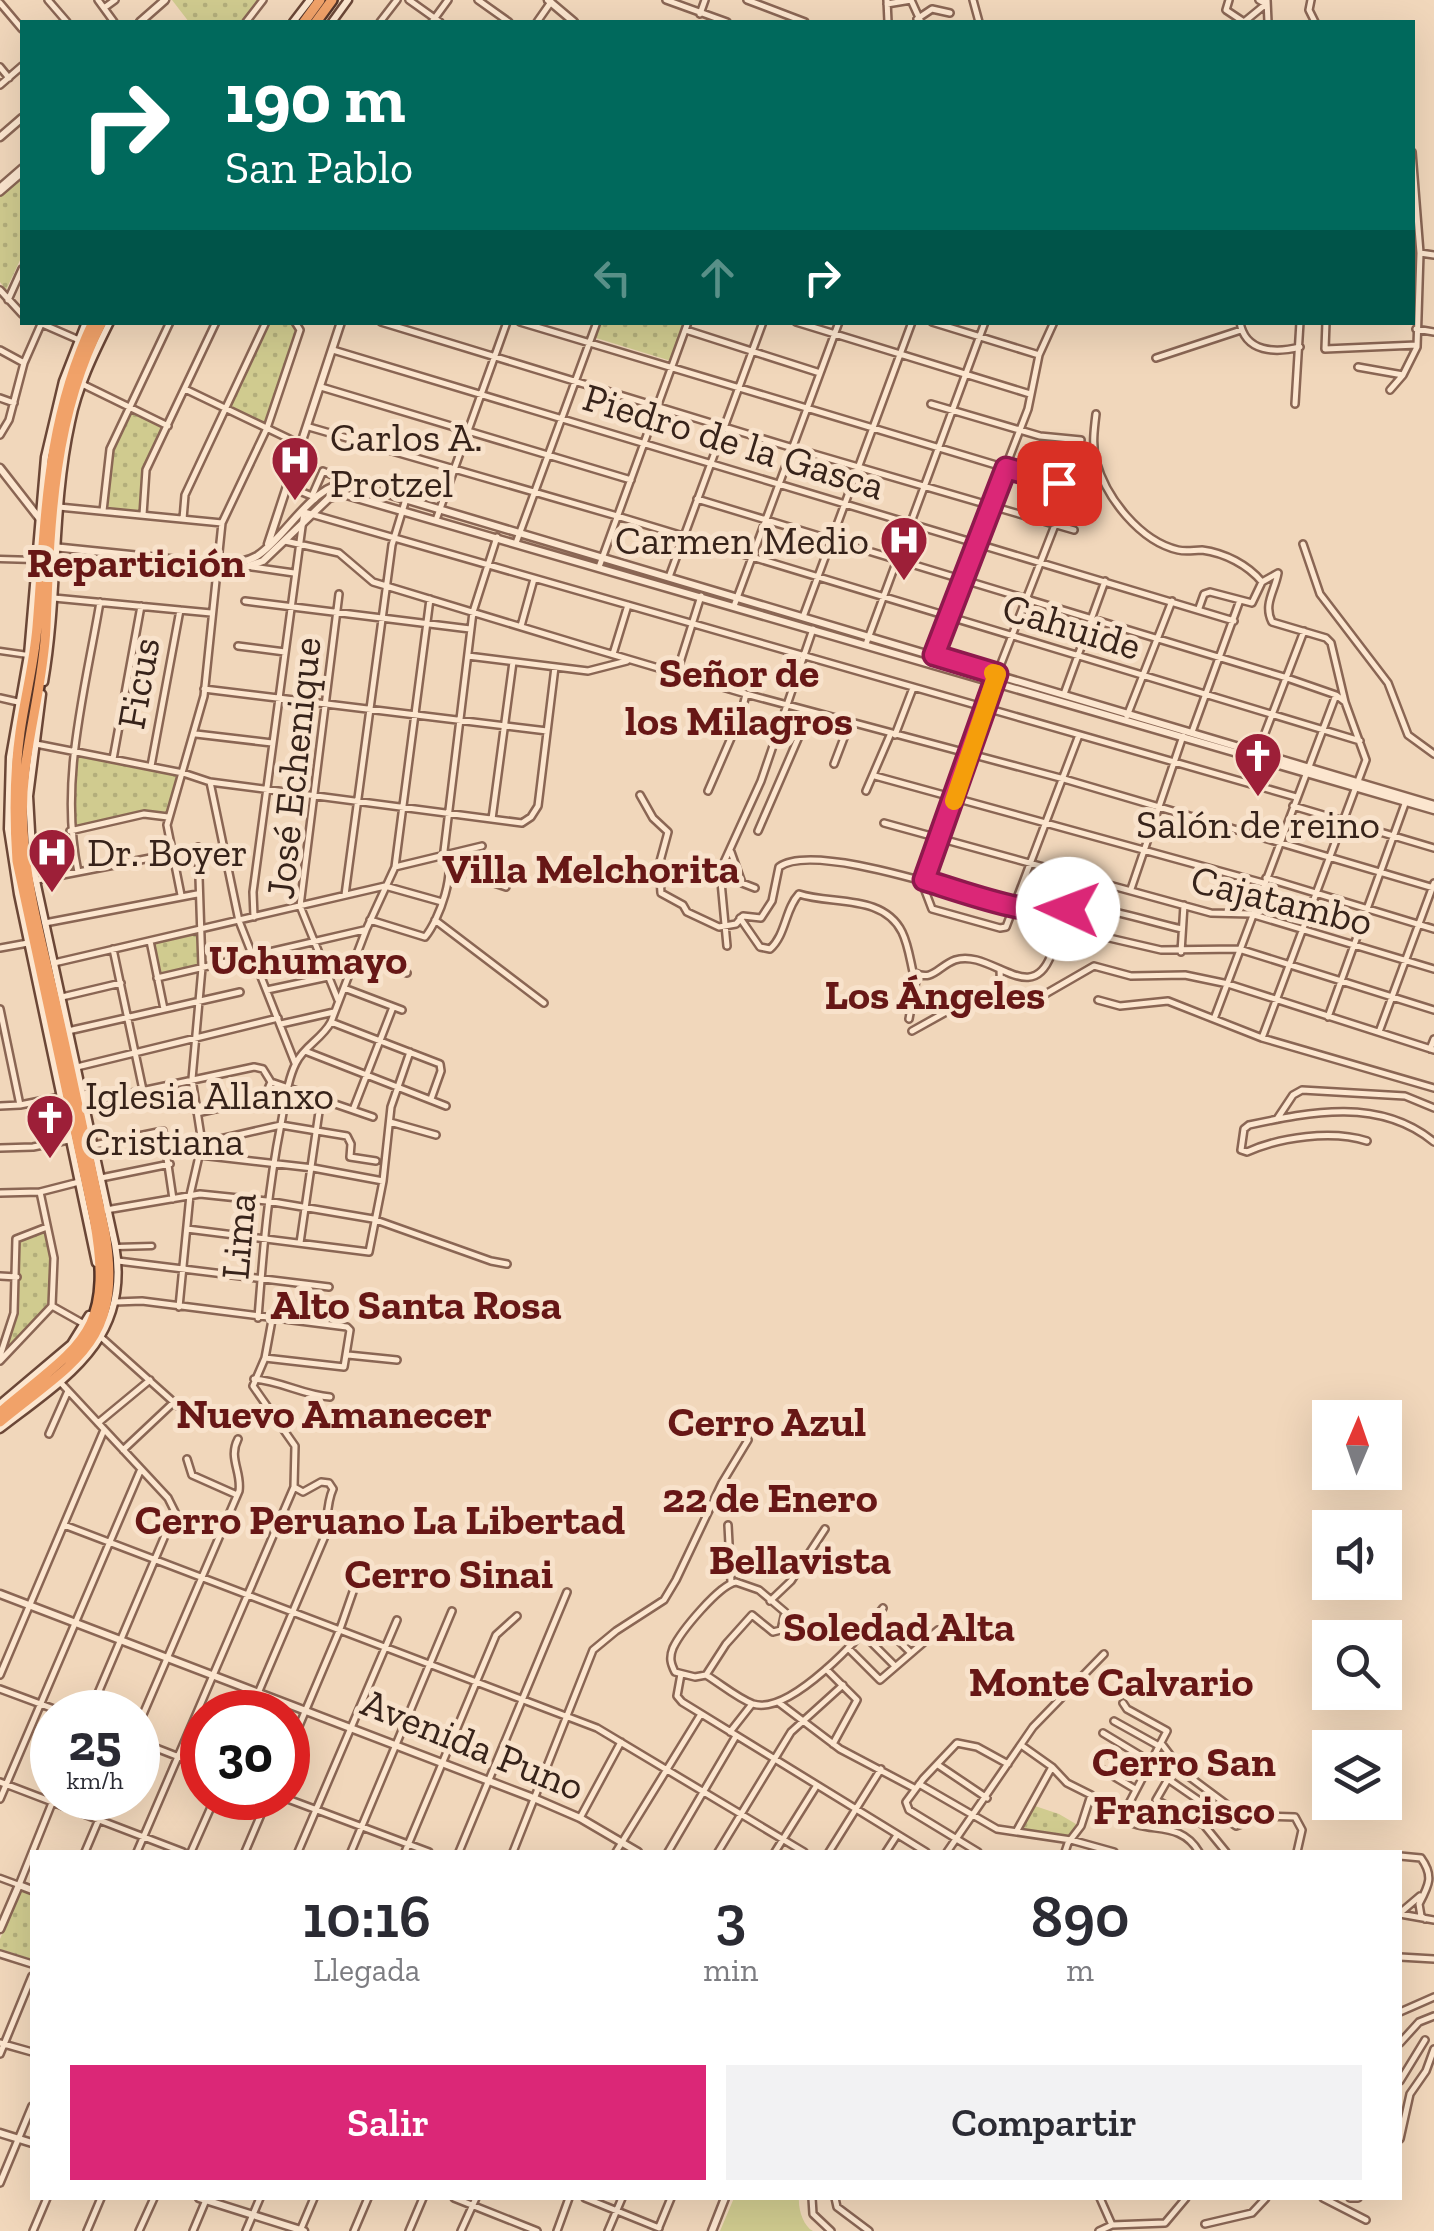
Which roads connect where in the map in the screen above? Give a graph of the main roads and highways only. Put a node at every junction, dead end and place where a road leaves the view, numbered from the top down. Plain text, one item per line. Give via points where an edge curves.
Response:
1 (89, 325) edge
2 (101, 325) edge
3 (51, 549) junction
4 (61, 1070) junction
5 (59, 1095) road end
6 (100, 1212) junction
7 (0, 1412) edge
8 (0, 1425) edge

1 - 3 highway via 57,420 40,526
2 - 3 highway via 64,424
3 - 4 highway via 16,763 14,824
3 - 6 highway via 22,830
4 - 5 highway
4 - 6 highway
6 - 7 highway via 97,1312 68,1356
6 - 8 highway via 110,1266 101,1326 83,1351

